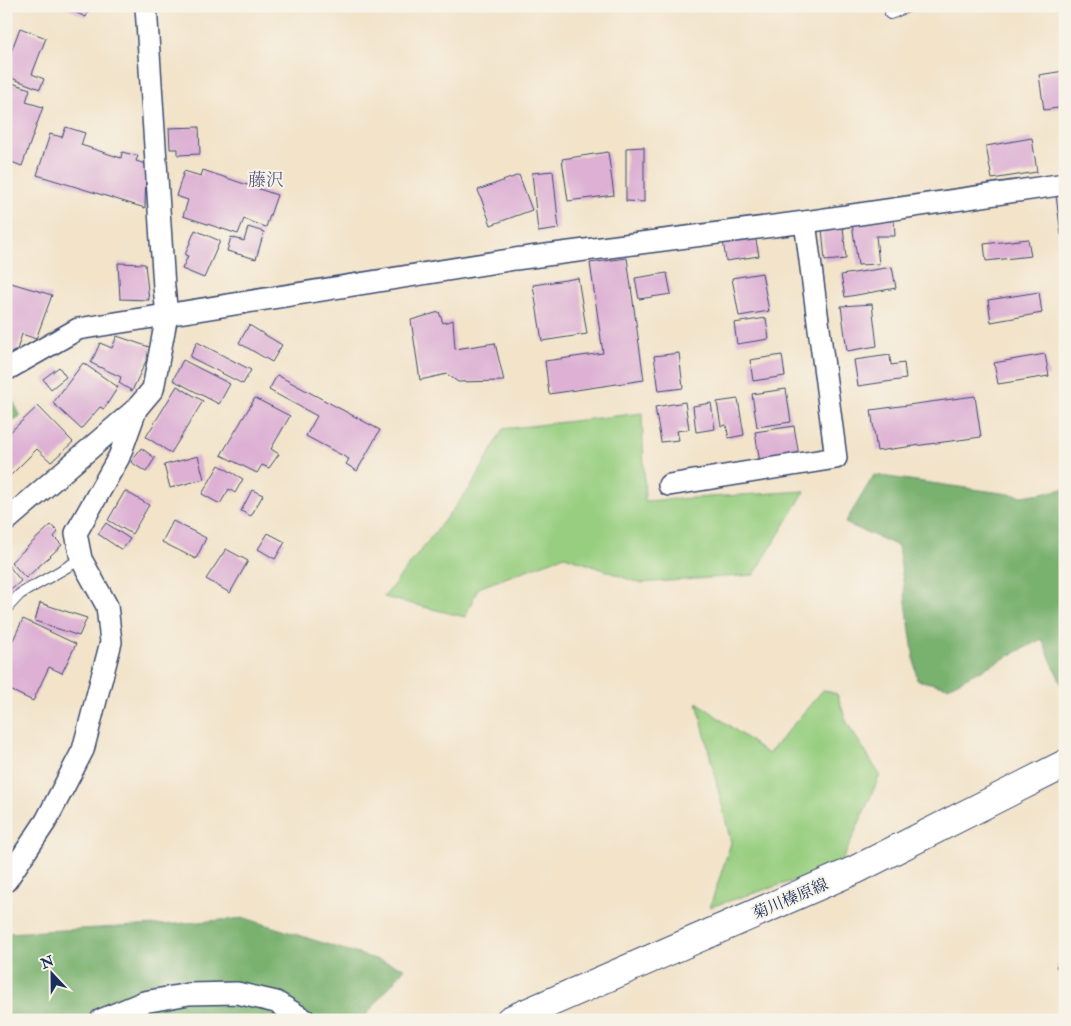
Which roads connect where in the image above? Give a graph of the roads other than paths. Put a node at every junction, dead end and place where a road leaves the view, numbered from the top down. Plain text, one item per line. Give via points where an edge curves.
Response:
1 (146, 6) edge
2 (910, 6) edge
3 (890, 14) dead end
4 (1065, 184) edge
5 (805, 222) junction
6 (167, 315) junction
7 (6, 370) edge
8 (137, 408) junction
9 (669, 484) dead end
10 (6, 520) edge
11 (81, 559) junction
12 (6, 609) edge
13 (1065, 764) edge
14 (6, 882) edge
15 (101, 1020) edge
16 (305, 1020) edge
17 (510, 1020) edge

1 - 6 street
2 - 3 lane
4 - 5 street
5 - 6 street via 515,259
5 - 9 street via 836,458
6 - 7 street via 78,329
6 - 8 street via 153,389
8 - 10 street
8 - 11 street via 119,457 76,533
11 - 12 lane via 20,594
11 - 14 street via 107,606 111,642 82,750 46,821
13 - 17 main road, 菊川榛原線 via 855,870
15 - 16 street via 144,1002 189,994 237,993 276,1002

